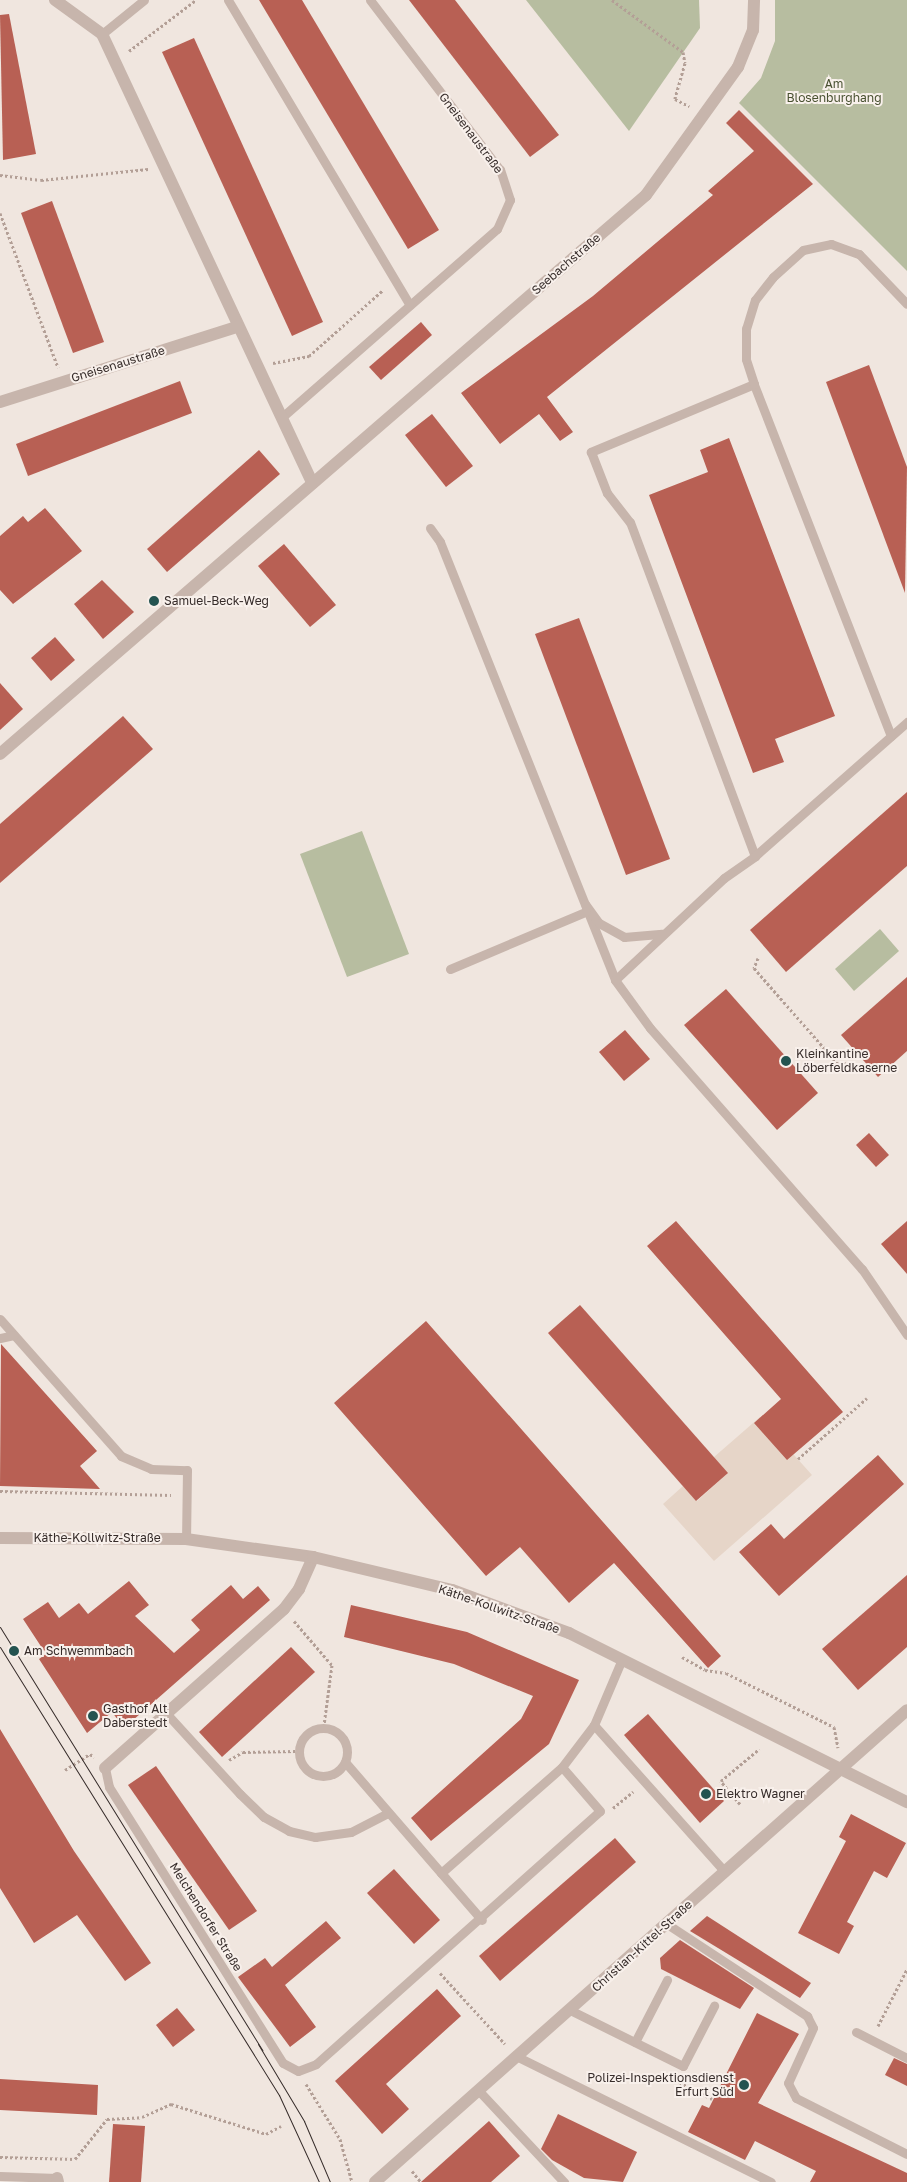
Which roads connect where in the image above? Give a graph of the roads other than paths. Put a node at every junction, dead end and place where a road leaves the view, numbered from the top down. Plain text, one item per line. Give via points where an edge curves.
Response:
1 (55, 0) edge
2 (144, 0) edge
3 (228, 0) edge
4 (370, 0) edge
5 (754, 0) edge
6 (102, 34) junction
7 (907, 304) edge
8 (410, 305) junction
9 (237, 327) junction
10 (754, 384) junction
11 (0, 402) edge
12 (281, 418) junction
13 (312, 483) junction
14 (430, 528) dead end
15 (907, 722) edge
16 (891, 736) junction
17 (0, 754) edge
18 (755, 856) junction
19 (578, 896) junction
20 (585, 912) junction
21 (672, 930) junction
22 (450, 969) dead end
23 (616, 980) junction
24 (0, 1319) edge
25 (14, 1335) junction
26 (907, 1335) edge
27 (0, 1338) edge
28 (0, 1538) edge
29 (186, 1539) junction
30 (313, 1557) junction
31 (622, 1658) junction
32 (907, 1710) edge
33 (166, 1713) junction
34 (594, 1725) junction
35 (345, 1762) junction
36 (562, 1767) junction
37 (105, 1768) joint
38 (841, 1768) junction
39 (907, 1802) edge
40 (388, 1813) junction
41 (725, 1872) junction
42 (441, 1873) junction
43 (482, 1920) junction
44 (667, 1924) junction
45 (667, 1980) dead end
46 (714, 2006) dead end
47 (570, 2010) junction
48 (856, 2032) dead end
49 (635, 2042) junction
50 (518, 2057) junction
51 (907, 2058) edge
52 (479, 2091) junction
53 (907, 2154) edge
54 (0, 2176) edge
55 (58, 2180) edge
56 (375, 2182) edge
57 (564, 2182) edge
58 (771, 2182) edge

1 - 6 street
2 - 6 lane
3 - 8 lane
4 - 8 lane, Gneisenaustraße via 500,170 510,200 497,229
5 - 13 street, Seebachstraße via 753,30 738,67 661,179
6 - 9 street
7 - 10 lane via 859,254 831,244 803,250 773,277 756,300 746,329 746,359
8 - 12 lane, Gneisenaustraße
9 - 11 street, Gneisenaustraße
9 - 12 street
10 - 16 lane
10 - 18 lane via 592,452 607,493 630,522
12 - 13 street
13 - 17 street
14 - 19 lane via 447,559
15 - 16 lane
16 - 18 lane
18 - 21 lane via 724,878
19 - 20 lane
19 - 21 lane via 599,923 624,937 654,938
20 - 22 lane
20 - 23 lane
21 - 23 lane
23 - 26 lane via 650,1028 862,1269
24 - 25 lane
25 - 27 lane
25 - 29 lane via 121,1456 152,1470 187,1470
28 - 29 street, Käthe-Kollwitz-Straße
29 - 30 street, Käthe-Kollwitz-Straße
30 - 31 street, Käthe-Kollwitz-Straße via 452,1590 569,1633
30 - 33 street via 299,1589 284,1609
31 - 34 lane
31 - 38 street, Käthe-Kollwitz-Straße
32 - 38 street, Christian-Kittel-Straße
33 - 37 street
33 - 40 lane via 214,1768 264,1817 289,1831 315,1837 351,1832
34 - 36 lane
34 - 41 lane
35 - 35 lane via 332,1774 315,1775 301,1766 296,1751 324,1725 344,1736
35 - 40 lane
36 - 42 lane
36 - 43 lane via 600,1811
37 - 43 lane, Melchendorfer Straße via 109,1787 283,2063 298,2071 316,2064
38 - 39 street, Käthe-Kollwitz-Straße
38 - 41 street, Christian-Kittel-Straße
40 - 42 lane
41 - 44 street, Christian-Kittel-Straße
42 - 43 lane
44 - 47 street, Christian-Kittel-Straße
44 - 53 lane via 807,2016 813,2028 788,2083 796,2098
45 - 49 lane
46 - 49 lane via 683,2066
47 - 49 lane
47 - 50 street, Christian-Kittel-Straße
48 - 51 lane
50 - 52 street, Christian-Kittel-Straße
50 - 58 lane
52 - 56 street, Christian-Kittel-Straße
52 - 57 lane
54 - 55 lane

